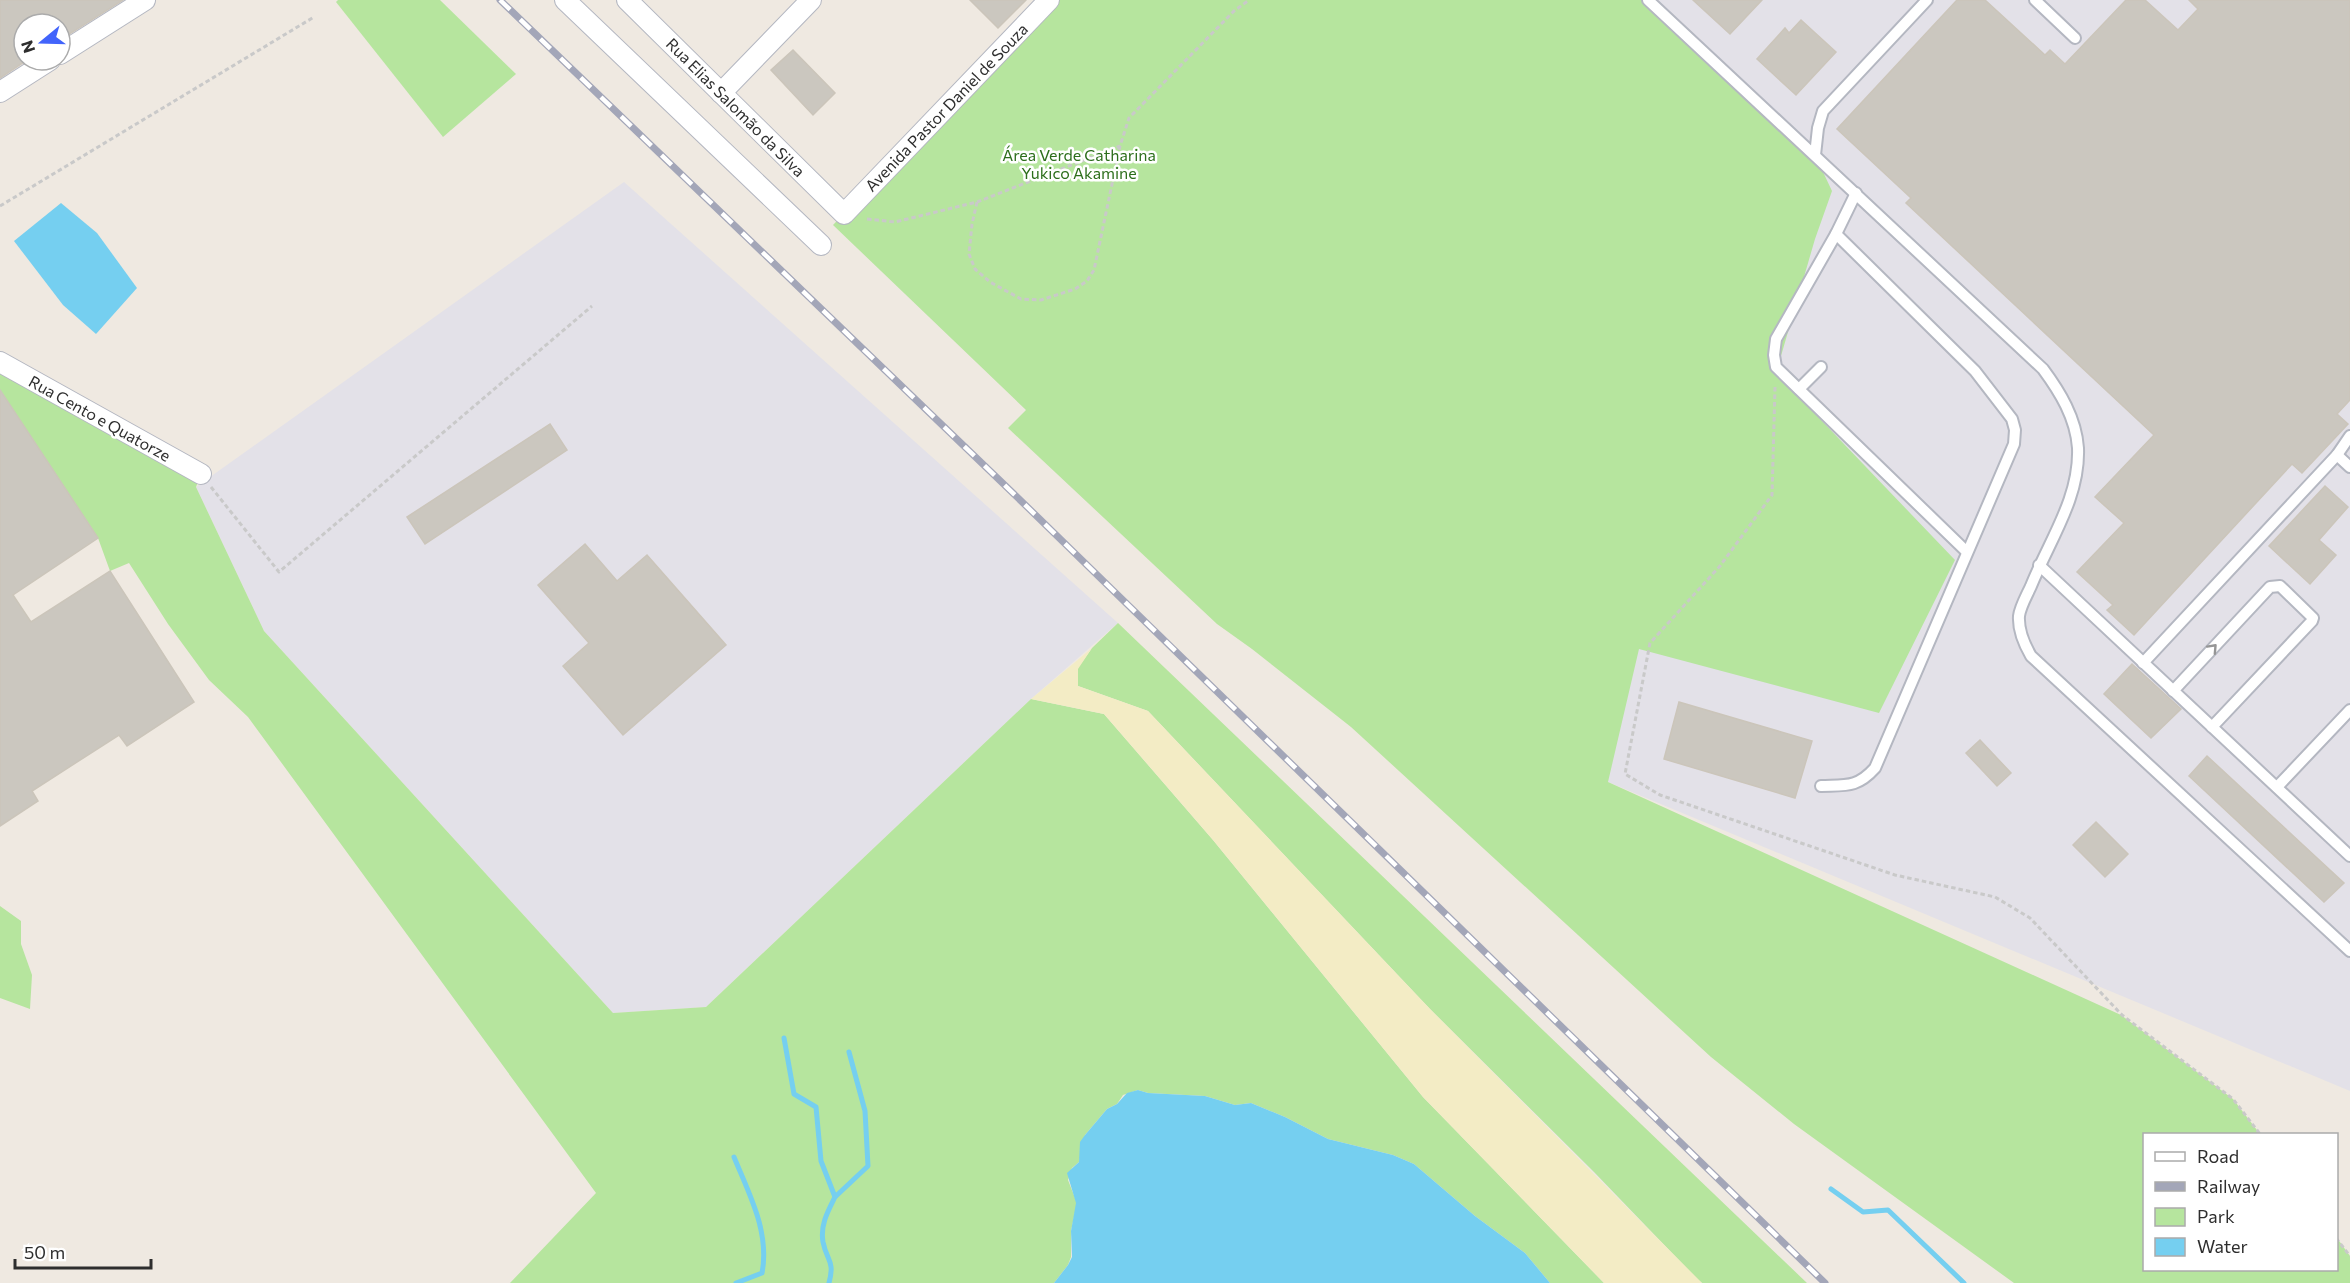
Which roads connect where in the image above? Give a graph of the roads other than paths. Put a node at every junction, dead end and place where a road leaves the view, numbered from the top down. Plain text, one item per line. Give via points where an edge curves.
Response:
1 (145, 0) edge
2 (565, 0) edge
3 (627, 0) edge
4 (811, 0) edge
5 (1049, 0) edge
6 (1648, 0) edge
7 (1927, 0) edge
8 (2035, 0) edge
9 (2075, 38) dead end
10 (72, 46) edge
11 (31, 72) edge
12 (0, 92) edge
13 (721, 93) junction
14 (1815, 155) junction
15 (1856, 193) junction
16 (844, 214) joint
17 (1836, 234) junction
18 (822, 244) dead end
19 (0, 362) edge
20 (1821, 367) dead end
21 (1799, 389) junction
22 (2350, 436) edge
23 (2337, 455) junction
24 (2350, 467) edge
25 (201, 474) road end
26 (1967, 552) junction
27 (2039, 565) junction
28 (2143, 663) junction
29 (2173, 691) junction
30 (2350, 710) edge
31 (2212, 727) junction
32 (1821, 786) dead end
33 (2277, 787) junction
34 (2350, 856) edge
35 (2350, 951) edge

1 - 10 street
2 - 18 street
3 - 13 street, Rua Elias Salomão da Silva
4 - 13 street
5 - 16 street, Avenida Pastor Daniel de Souza
6 - 14 lane
7 - 14 lane via 1823,111
8 - 9 lane
11 - 12 street
13 - 16 street, Rua Elias Salomão da Silva
14 - 15 lane
15 - 17 lane
15 - 27 lane via 2043,369 2060,393 2072,418 2078,470 2071,498
17 - 21 lane via 1776,339 1776,367
17 - 26 lane via 1975,371 2012,419 2014,444
19 - 25 street, Rua Cento e Quatorze
20 - 21 lane
21 - 26 lane
22 - 23 lane
23 - 24 lane
23 - 28 lane
26 - 32 lane via 1875,768 1855,784
27 - 28 lane
27 - 35 lane via 2019,616 2022,639 2031,656
28 - 29 lane
29 - 31 lane
29 -> 31 lane via 2270,587 2280,586 2312,621
30 - 33 lane
31 - 33 lane
33 - 34 lane

